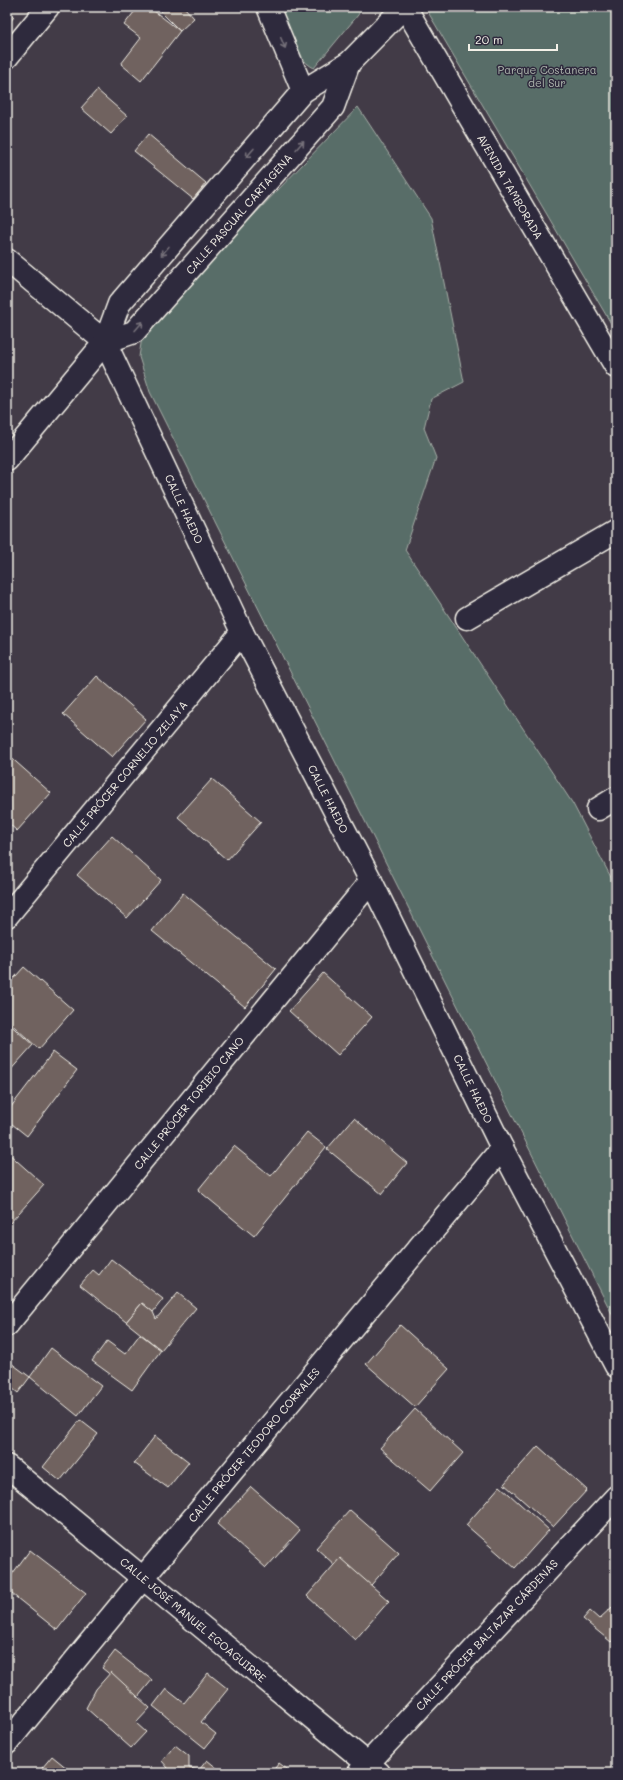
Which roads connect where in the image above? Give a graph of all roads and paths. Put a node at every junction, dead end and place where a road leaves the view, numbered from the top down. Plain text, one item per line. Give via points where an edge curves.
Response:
1 (48, 7) edge
2 (268, 7) edge
3 (404, 7) edge
4 (7, 57) edge
5 (349, 63) junction
6 (303, 91) junction
7 (7, 260) edge
8 (105, 342) junction
9 (616, 367) edge
10 (7, 460) edge
11 (616, 531) edge
12 (467, 618) dead end
13 (242, 632) junction
14 (616, 798) edge
15 (598, 809) dead end
16 (371, 882) junction
17 (7, 916) edge
18 (502, 1148) junction
19 (7, 1325) edge
20 (616, 1366) edge
21 (7, 1466) edge
22 (616, 1497) edge
23 (142, 1578) junction
24 (7, 1743) edge
25 (369, 1770) edge

1 - 4 street
2 -> 6 street
3 - 5 street, CALLE PASCUAL CARTAGENA
3 - 9 street, AVENIDA TAMBORADA
5 - 6 street, CALLE PASCUAL CARTAGENA
8 -> 5 street, CALLE PASCUAL CARTAGENA via 134,332 323,119 333,107
6 -> 8 street, CALLE PASCUAL CARTAGENA via 119,304
7 - 8 street, CALLE HAEDO
8 - 10 street, CALLE PASCUAL CARTAGENA
8 - 13 street, CALLE HAEDO
11 - 12 street
13 - 16 street, CALLE HAEDO
13 - 17 street, CALLE PRÓCER CORNELIO ZELAYA
14 - 15 street
16 - 18 street, CALLE HAEDO
16 - 19 street, CALLE PRÓCER TORIBIO CANO
18 - 20 street, CALLE HAEDO
18 - 23 street, CALLE PRÓCER TEODORO CORRALES
21 - 23 street, CALLE JOSÉ MANUEL EGOAGUIRRE
22 - 25 street, CALLE PRÓCER BALTAZAR CÁRDENAS
23 - 24 street, CALLE PRÓCER TEODORO CORRALES
23 - 25 street, CALLE JOSÉ MANUEL EGOAGUIRRE

